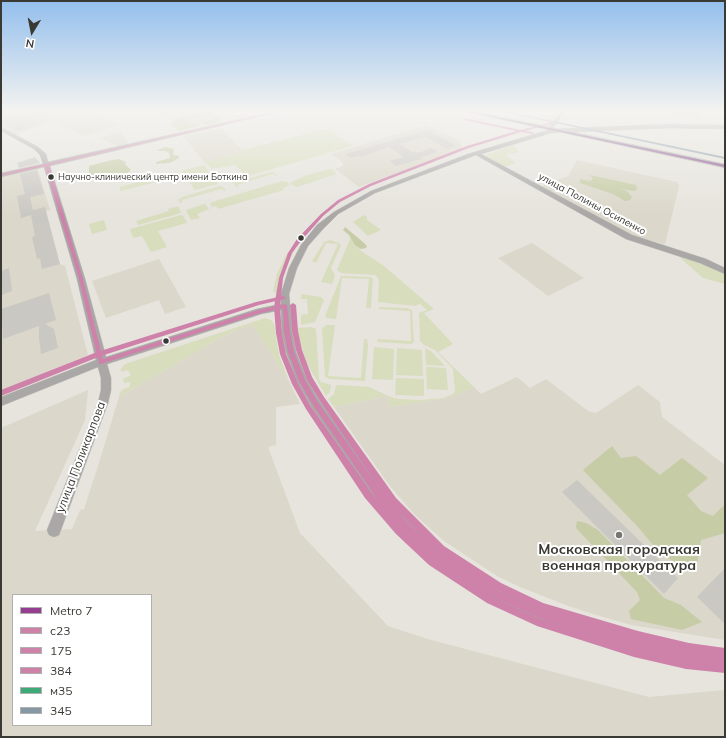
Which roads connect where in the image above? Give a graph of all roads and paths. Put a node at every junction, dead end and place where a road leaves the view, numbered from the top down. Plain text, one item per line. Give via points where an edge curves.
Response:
1 (31, 145) edge
2 (132, 145) edge
3 (497, 145) edge
4 (632, 145) edge
5 (644, 145) edge
6 (476, 153) junction
7 (725, 162) edge
8 (47, 165) junction
9 (725, 166) edge
10 (1, 175) edge
11 (725, 271) edge
12 (285, 306) junction
13 (101, 362) junction
14 (1, 402) edge
15 (54, 530) dead end
16 (725, 661) edge

1 - 8 street, улица Поликарпова via 43,154
2 - 8 street
3 - 6 street
4 - 9 main road
5 - 7 main road
6 - 11 street, улица Полины Осипенко via 629,237 703,261
6 - 12 street via 373,192 336,213 312,236 297,257 289,280
8 - 10 street
8 - 13 street, улица Поликарпова via 81,279
12 - 13 street via 264,310
12 - 16 street via 291,352 302,380 387,506 436,554 494,593 539,614 642,645 688,656
13 - 14 street
13 - 15 street, улица Поликарпова via 106,378 103,403

